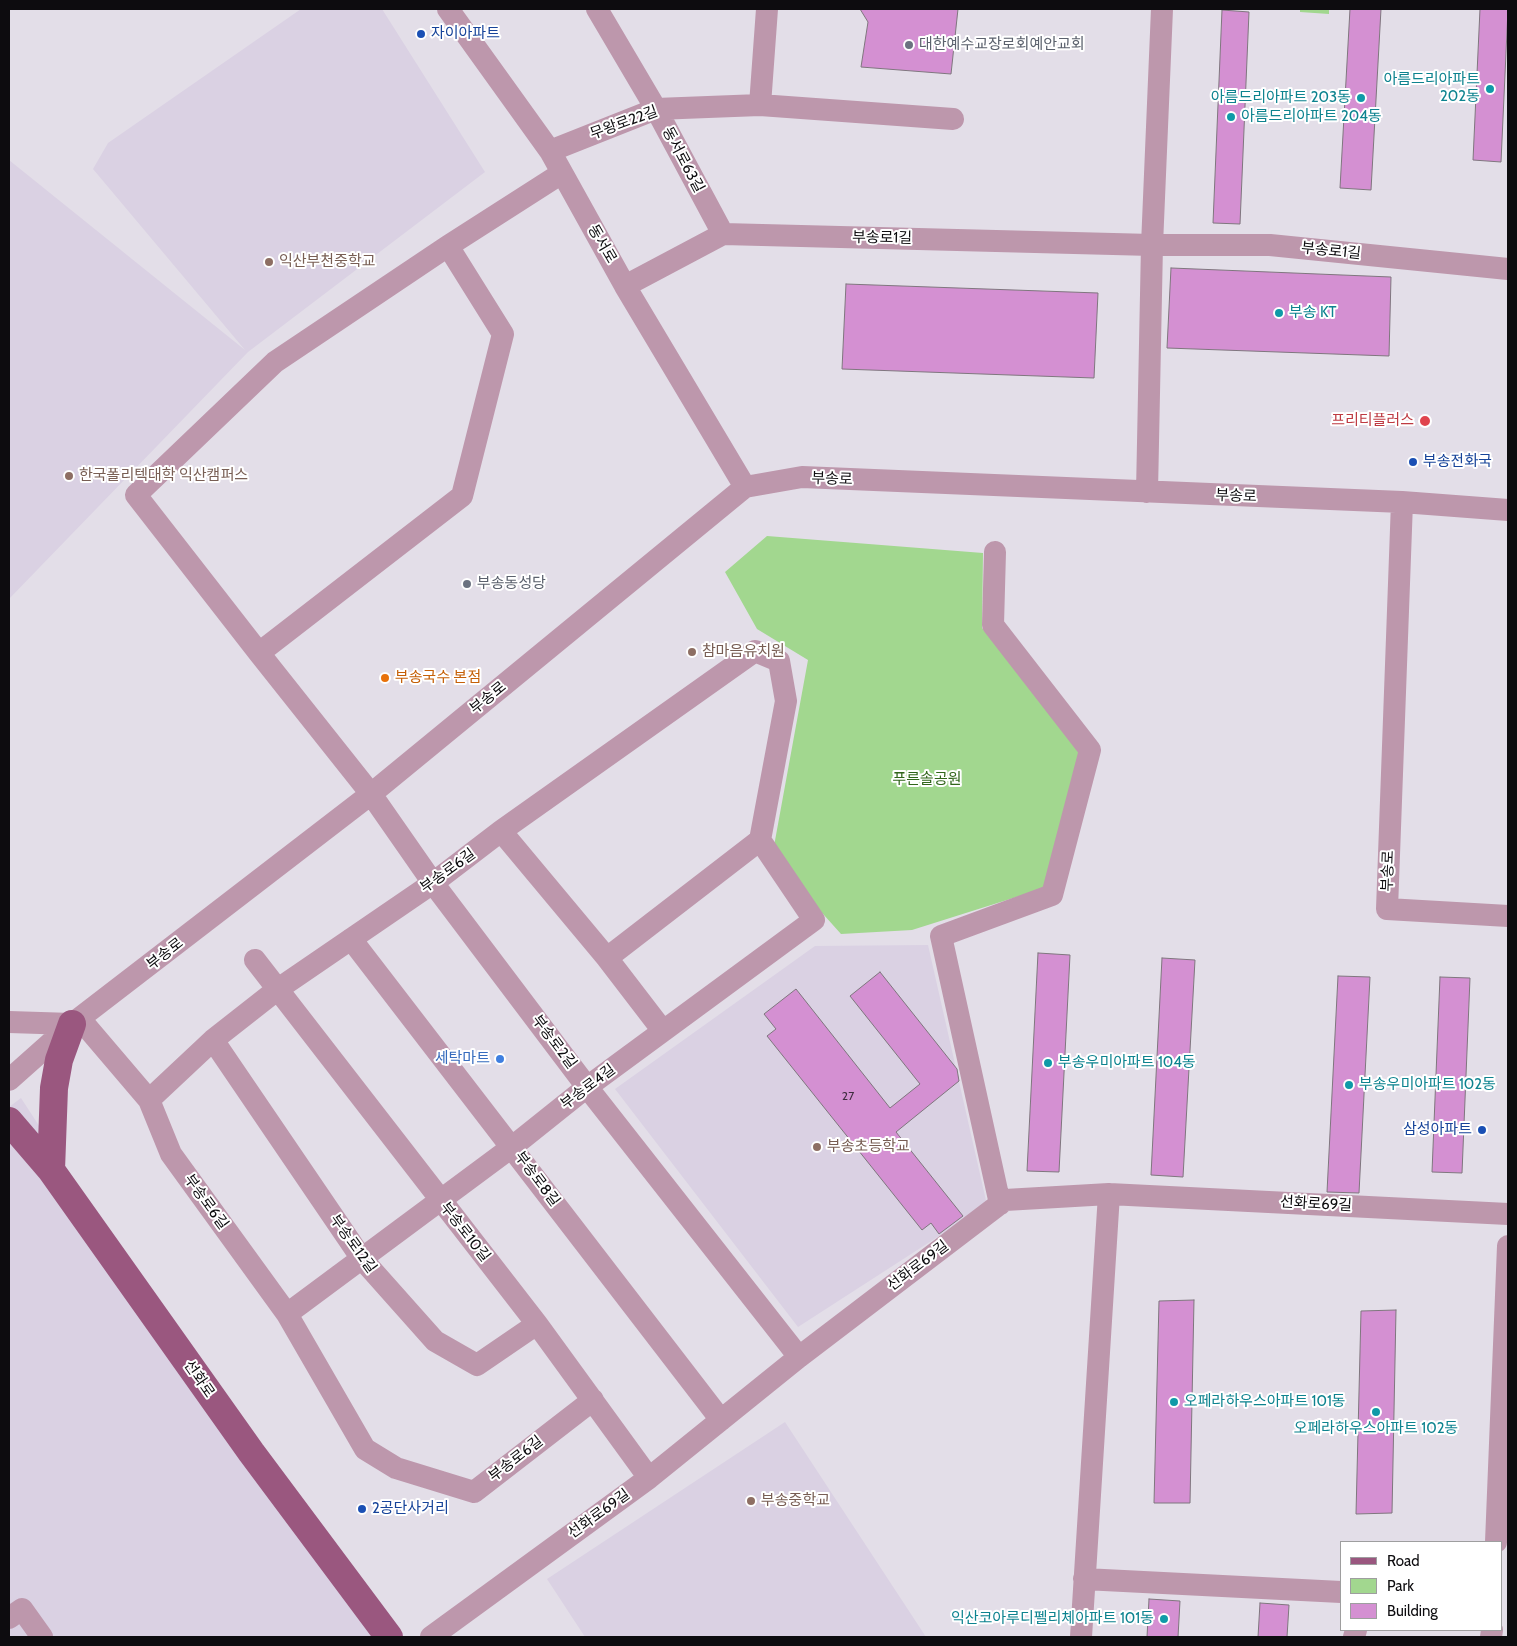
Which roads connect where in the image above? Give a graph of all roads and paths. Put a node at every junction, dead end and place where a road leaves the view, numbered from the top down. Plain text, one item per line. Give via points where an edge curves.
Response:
1 (448, 9) edge
2 (597, 9) edge
3 (767, 9) edge
4 (1162, 9) edge
5 (760, 105) junction
6 (656, 109) junction
7 (953, 119) dead end
8 (550, 151) junction
9 (562, 174) junction
10 (723, 234) junction
11 (1152, 244) junction
12 (448, 246) junction
13 (1508, 269) edge
14 (626, 286) junction
15 (745, 487) junction
16 (1147, 492) junction
17 (1402, 502) junction
18 (1508, 510) edge
19 (995, 552) dead end
20 (259, 654) junction
21 (371, 794) junction
22 (501, 831) junction
23 (760, 840) junction
24 (433, 883) junction
25 (1508, 916) edge
26 (351, 938) junction
27 (607, 958) junction
28 (255, 960) dead end
29 (278, 989) junction
30 (9, 1022) edge
31 (76, 1022) junction
32 (663, 1031) junction
33 (213, 1040) junction
34 (9, 1080) edge
35 (587, 1087) junction
36 (149, 1100) junction
37 (9, 1120) edge
38 (9, 1129) edge
39 (512, 1147) junction
40 (51, 1170) junction
41 (1109, 1194) junction
42 (440, 1200) junction
43 (1000, 1204) junction
44 (1508, 1214) edge
45 (1508, 1246) edge
46 (362, 1259) junction
47 (286, 1314) junction
48 (537, 1324) junction
49 (798, 1357) junction
50 (593, 1400) junction
51 (721, 1420) junction
52 (649, 1478) junction
53 (1496, 1541) edge
54 (1084, 1578) junction
55 (1340, 1592) edge
56 (9, 1618) edge
57 (42, 1637) edge
58 (389, 1637) edge
59 (431, 1637) edge
60 (1081, 1637) edge

1 - 8 street, 동서로
2 - 6 street, 동서로63길
3 - 5 street
4 - 11 street
5 - 6 street, 무왕로22길
5 - 7 street, 무왕로22길
6 - 8 street, 무왕로22길
6 - 10 street, 동서로63길
8 - 9 street, 동서로
9 - 12 street
9 - 14 street, 동서로
10 - 11 street, 부송로1길
10 - 14 street, 부송로1길
11 - 13 street, 부송로1길 via 1270,245
11 - 16 street
12 - 20 street via 503,334 462,496
12 - 20 street via 275,362 136,495
14 - 15 street, 동서로
15 - 16 street, 부송로 via 802,477
15 - 21 street, 부송로
16 - 17 street, 부송로
17 - 18 street, 부송로
17 - 25 street, 부송로 via 1387,909
19 - 43 street via 993,625 1090,750 1052,895 941,936
20 - 21 street
21 - 24 street, 부송로2길
21 - 31 street, 부송로
22 - 23 street, 부송로6길 via 755,652 779,661 786,701
22 - 24 street, 부송로6길
22 - 27 street
23 - 27 street
23 - 32 street, 부송로4길 via 814,920
24 - 26 street, 부송로6길
24 - 35 street, 부송로2길
26 - 29 street, 부송로6길
26 - 39 street, 부송로8길
27 - 32 street
28 - 29 street, 부송로10길
29 - 33 street, 부송로6길
29 - 42 street, 부송로10길
30 - 31 street
31 - 34 street, 부송로
31 - 36 street
31 - 40 main road via 59,1060 54,1088
32 - 35 street, 부송로4길
33 - 36 street, 부송로6길
33 - 46 street, 부송로12길
35 - 39 street, 부송로4길
35 - 49 street, 부송로2길
36 - 47 street, 부송로6길 via 170,1154
37 - 40 main road, 선화로
38 - 40 street
39 - 42 street, 부송로4길
39 - 51 street, 부송로8길
40 - 58 main road, 선화로 via 251,1452
41 - 43 street, 선화로69길 via 1005,1200
41 - 44 street, 선화로69길
41 - 54 street
42 - 46 street, 부송로4길
42 - 48 street, 부송로10길
43 - 49 street, 선화로69길
45 - 53 street
46 - 47 street, 부송로4길
46 - 48 street, 부송로12길 via 435,1341 477,1365
47 - 50 street, 부송로6길 via 365,1448 396,1468 474,1492
48 - 50 street, 부송로10길
49 - 51 street, 선화로69길
50 - 52 street, 부송로10길
51 - 52 street, 선화로69길
52 - 59 street, 선화로69길
54 - 55 street
54 - 60 street
56 - 57 street via 22,1609

